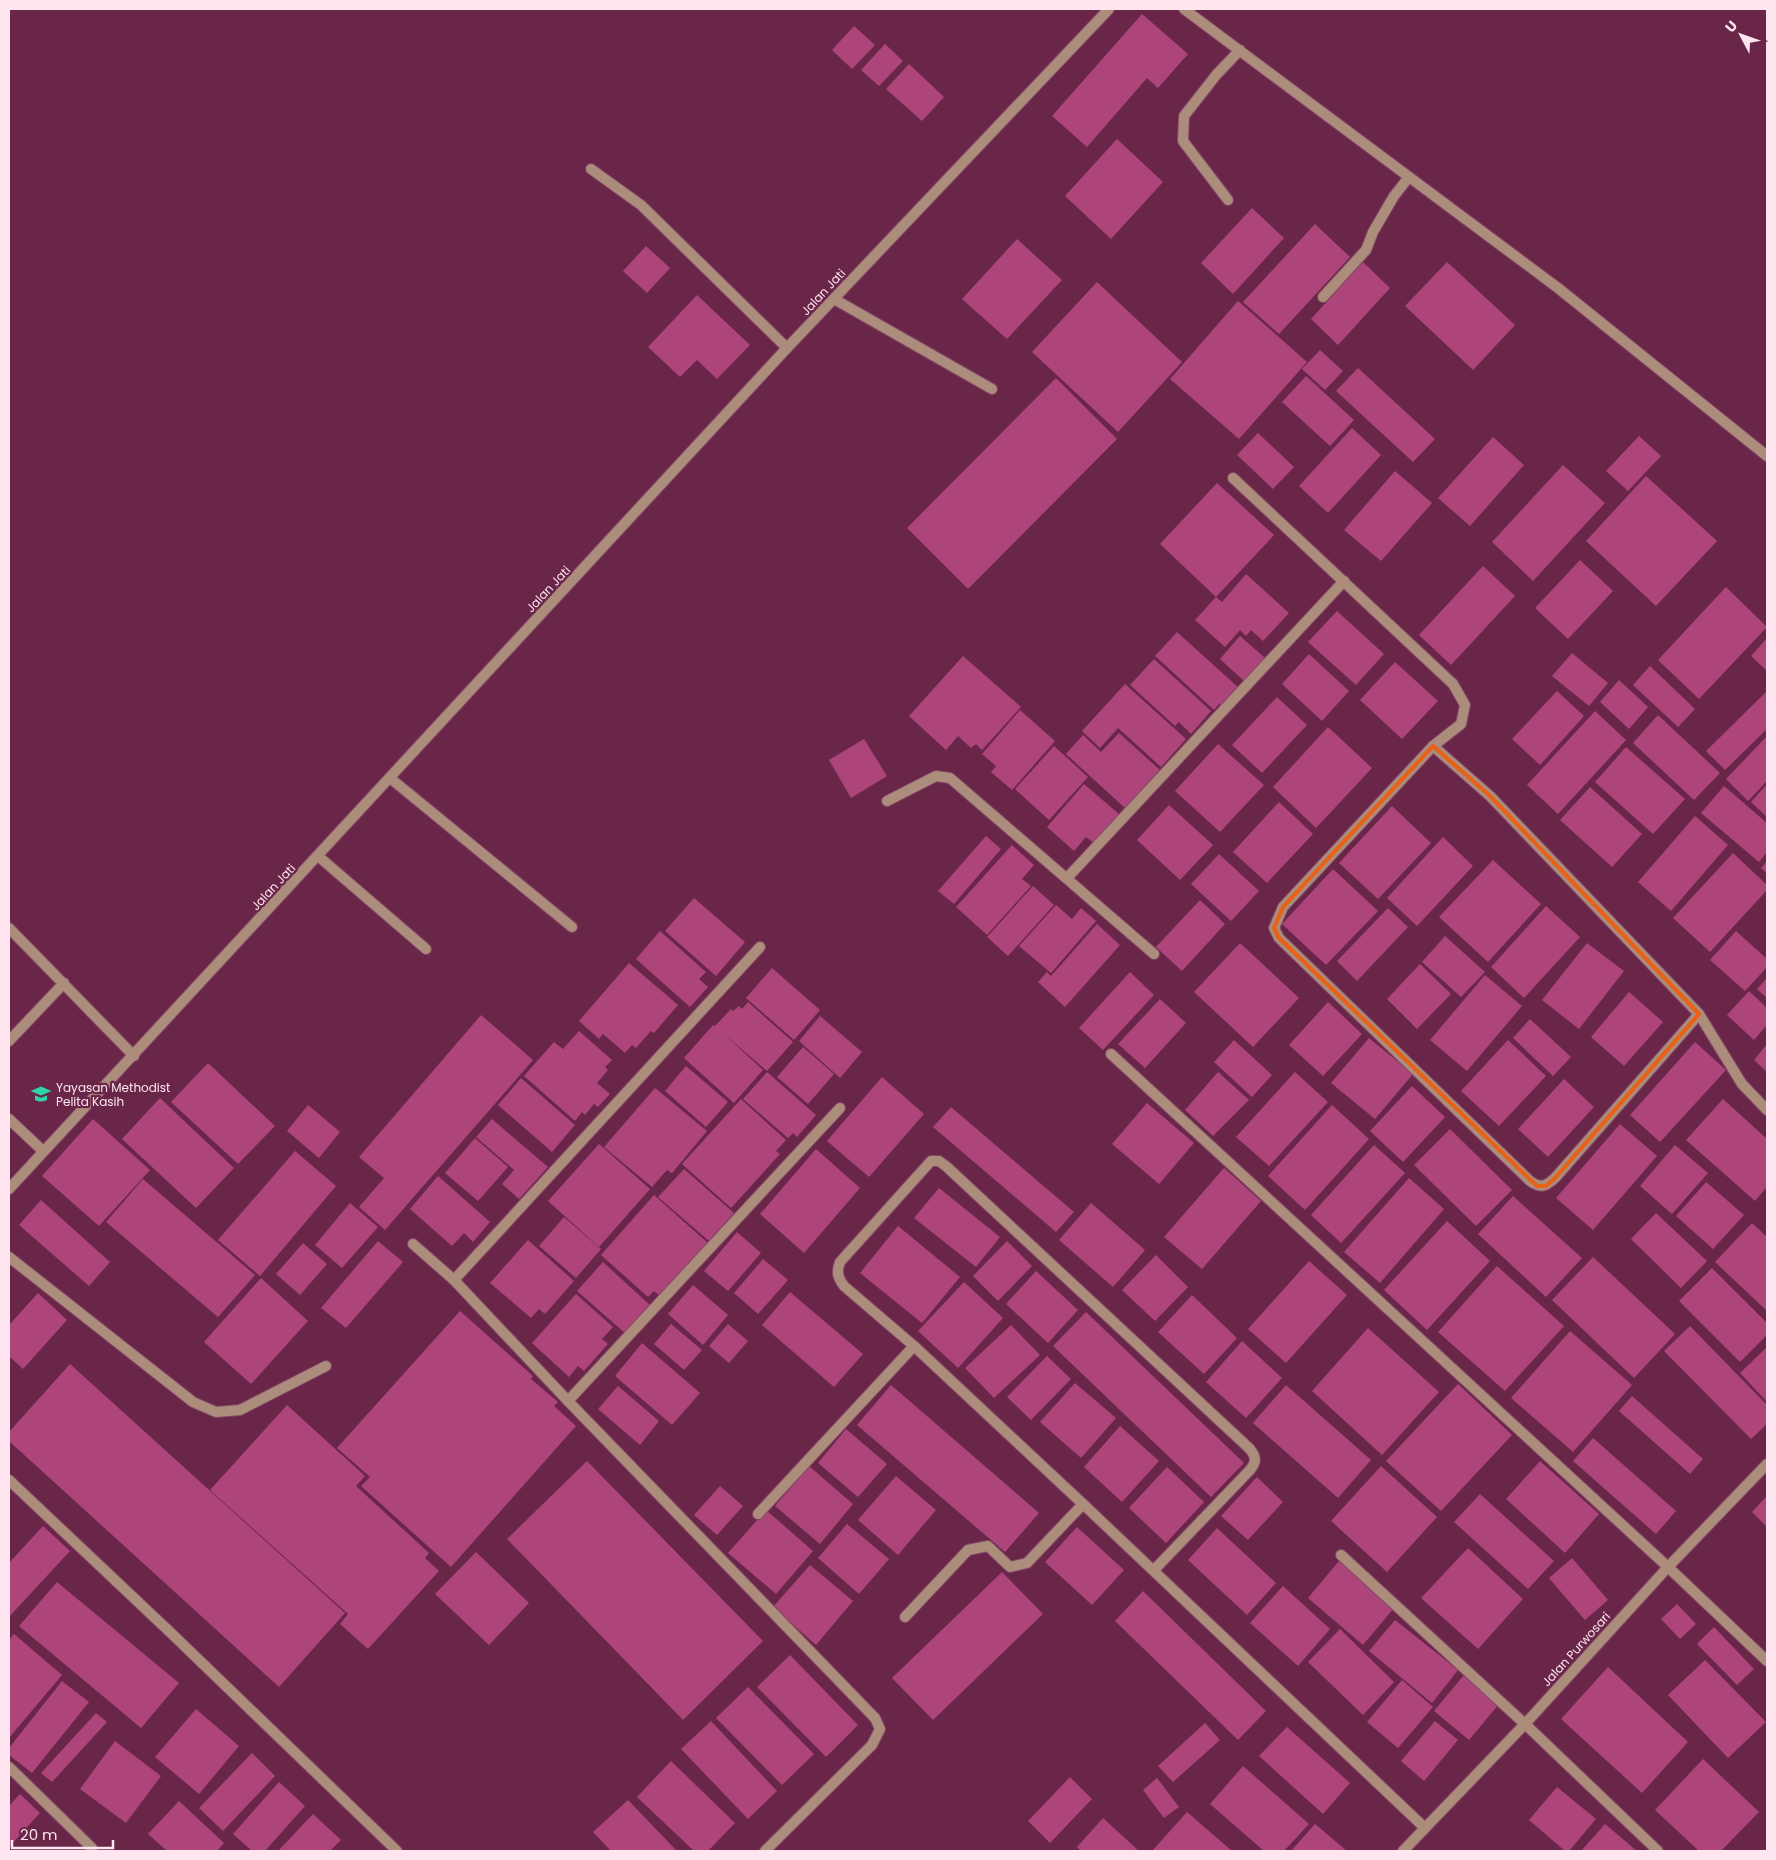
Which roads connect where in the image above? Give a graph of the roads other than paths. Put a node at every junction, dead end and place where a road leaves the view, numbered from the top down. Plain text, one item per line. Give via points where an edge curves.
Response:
1 (1109, 9) edge
2 (1184, 9) edge
3 (1240, 50) junction
4 (591, 168) dead end
5 (1409, 177) junction
6 (1228, 200) dead end
7 (1323, 297) dead end
8 (834, 299) junction
9 (787, 348) junction
10 (992, 389) dead end
11 (1767, 456) edge
12 (1233, 478) dead end
13 (1344, 581) junction
14 (1433, 746) junction
15 (390, 778) junction
16 (887, 801) dead end
17 (318, 856) junction
18 (1067, 878) junction
19 (572, 927) dead end
20 (9, 928) edge
21 (760, 947) dead end
22 (426, 949) dead end
23 (1154, 954) dead end
24 (64, 983) junction
25 (1699, 1014) junction
26 (9, 1041) edge
27 (1111, 1054) dead end
28 (134, 1056) junction
29 (840, 1108) dead end
30 (1767, 1110) edge
31 (9, 1119) edge
32 (43, 1152) junction
33 (9, 1189) edge
34 (413, 1244) dead end
35 (9, 1258) edge
36 (454, 1280) junction
37 (914, 1346) junction
38 (326, 1366) dead end
39 (568, 1401) junction
40 (1767, 1464) edge
41 (9, 1480) edge
42 (1083, 1504) junction
43 (758, 1514) dead end
44 (1341, 1555) dead end
45 (1668, 1567) junction
46 (1154, 1570) junction
47 (905, 1617) dead end
48 (1767, 1661) edge
49 (1525, 1724) junction
50 (9, 1767) edge
51 (1425, 1828) junction
52 (92, 1848) dead end
53 (397, 1851) edge
54 (765, 1851) edge
55 (1403, 1851) edge
56 (1658, 1851) edge

1 - 8 street, Jalan Jati
2 - 3 street
3 - 5 street
3 - 6 street via 1184,116 1183,141
4 - 9 street via 641,205
5 - 7 street via 1394,196 1366,250
5 - 11 street via 1558,288
8 - 9 street, Jalan Jati
8 - 10 street
9 - 15 street, Jalan Jati
12 - 13 street
13 - 14 street via 1453,684 1464,705 1461,724
13 - 18 street
14 - 25 street via 1490,796
14 - 25 street via 1283,907 1274,928 1279,938 1537,1186 1546,1186 1556,1178
15 - 17 street, Jalan Jati
15 - 19 street
16 - 18 street via 936,776 950,778
17 - 22 street
17 - 28 street, Jalan Jati
18 - 23 street
20 - 24 street
21 - 36 street
24 - 26 street
24 - 28 street
25 - 30 street via 1742,1084
27 - 45 street
28 - 32 street, Jalan Jati
29 - 39 street
31 - 32 street
32 - 33 street, Jalan Jati
34 - 36 street
35 - 38 street via 193,1402 216,1412 240,1410
36 - 39 street
37 - 42 street
37 - 43 street
37 - 46 street via 844,1286 837,1270 840,1262 922,1169 936,1160 1256,1456 1256,1463 1250,1470
39 - 54 street via 875,1718 880,1729 872,1745
40 - 45 street, Jalan Purwosari
41 - 53 street
42 - 46 street
42 - 47 street via 1027,1563 1010,1567 988,1546 968,1550
44 - 49 street
45 - 48 street
45 - 49 street, Jalan Purwosari
46 - 51 street
49 - 51 street, Jalan Purwosari
49 - 56 street
50 - 52 street
51 - 55 street, Jalan Purwosari

